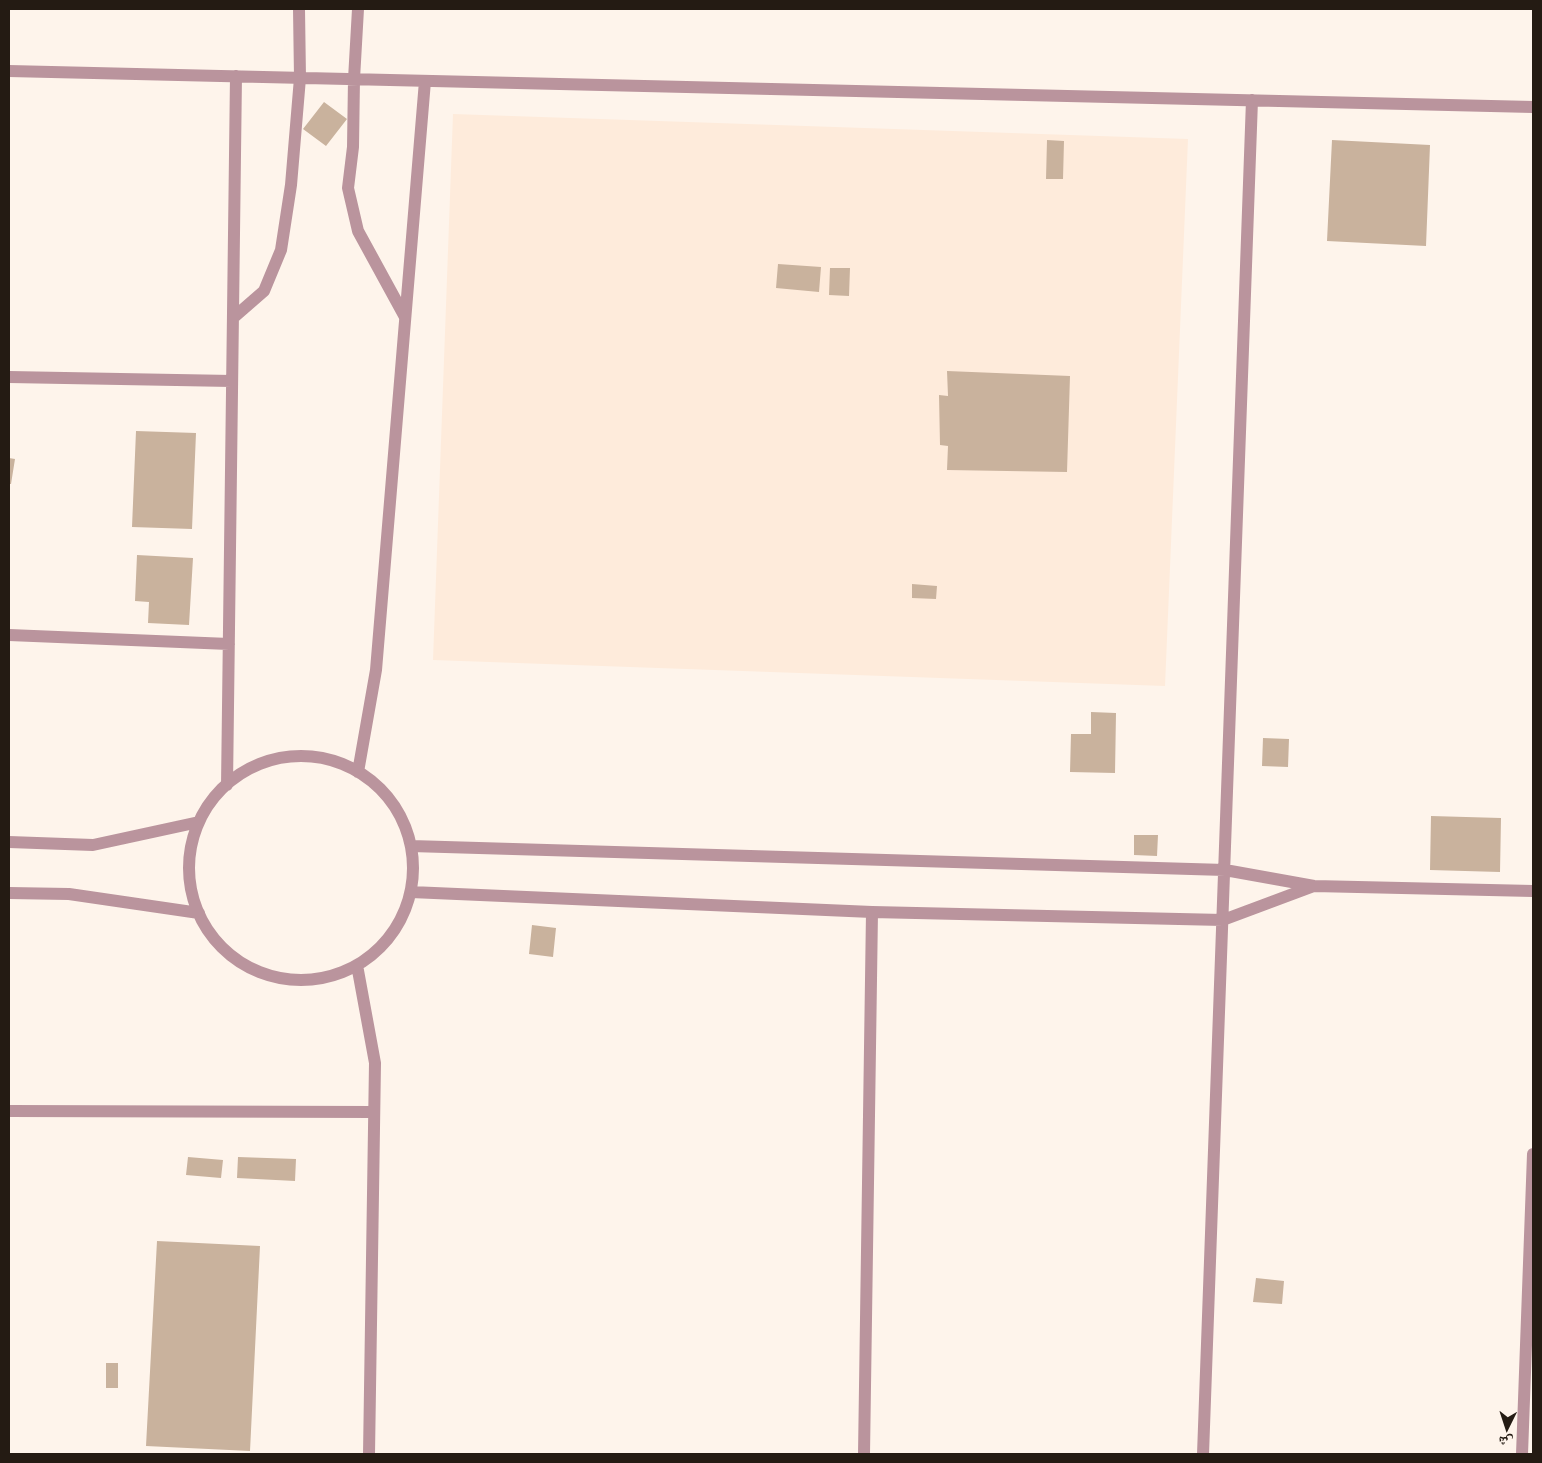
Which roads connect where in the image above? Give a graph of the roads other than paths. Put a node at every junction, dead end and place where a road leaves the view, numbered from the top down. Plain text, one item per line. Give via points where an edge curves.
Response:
1 (299, 9) edge
2 (358, 9) edge
3 (9, 71) edge
4 (236, 76) junction
5 (300, 78) junction
6 (354, 79) junction
7 (425, 81) junction
8 (1252, 100) junction
9 (1533, 107) edge
10 (405, 316) junction
11 (233, 318) junction
12 (9, 377) edge
13 (232, 381) junction
14 (9, 635) edge
15 (228, 644) junction
16 (358, 772) junction
17 (227, 784) junction
18 (199, 822) junction
19 (9, 842) edge
20 (411, 846) junction
21 (1225, 870) junction
22 (1314, 886) junction
23 (1533, 891) edge
24 (411, 892) junction
25 (9, 893) edge
26 (872, 912) junction
27 (199, 913) junction
28 (1223, 920) junction
29 (357, 965) junction
30 (9, 1112) edge
31 (374, 1112) junction
32 (1533, 1154) edge
33 (369, 1454) edge
34 (864, 1454) edge
35 (1203, 1454) edge
36 (1522, 1454) edge

1 - 5 lane
2 - 6 lane
3 - 4 lane
4 - 5 lane
4 - 11 lane
5 - 6 lane
5 - 11 lane via 292,185 281,250 264,291
6 - 7 lane
6 - 10 lane via 353,147 348,188 358,231
7 - 8 lane
7 - 10 lane
8 - 9 lane
8 - 21 lane
10 - 16 lane via 376,670
11 - 13 lane
12 - 13 lane
13 - 15 lane
14 - 15 lane
15 - 17 lane
16 - 17 lane via 337,762 314,757 290,757 253,768
16 - 20 lane via 393,803
17 - 18 lane
18 - 19 lane via 93,846
18 - 27 lane via 189,867
20 - 21 lane
20 - 24 lane via 414,869
21 - 22 lane
21 - 28 lane
22 - 23 lane
22 - 28 lane
24 - 26 lane
24 - 29 lane via 392,935
25 - 27 lane via 69,894
26 - 28 lane
26 - 34 lane
27 - 29 lane via 210,933 226,951 266,974 313,980
28 - 35 lane
29 - 31 lane via 376,1063
30 - 31 lane
31 - 33 lane
32 - 36 lane

